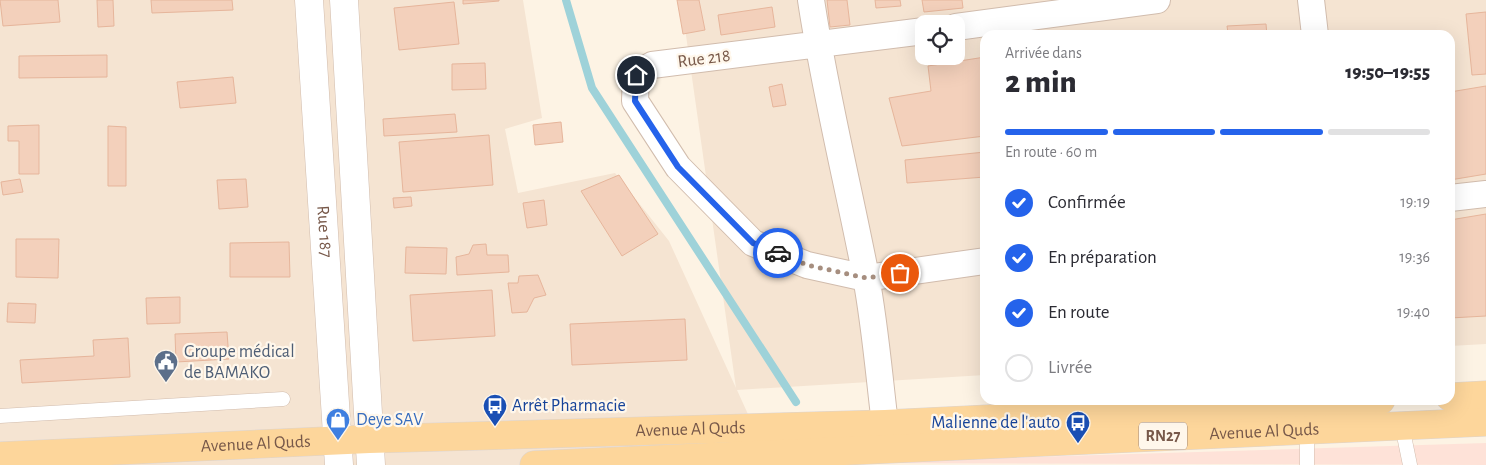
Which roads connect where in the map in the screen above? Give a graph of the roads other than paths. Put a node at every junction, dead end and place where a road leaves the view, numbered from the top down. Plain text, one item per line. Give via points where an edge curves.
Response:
1 (308, 0) edge
2 (344, 0) edge
3 (810, 0) edge
4 (1157, 0) edge
5 (1311, 0) edge
6 (965, 26) edge
7 (1314, 30) edge
8 (915, 32) edge
9 (817, 45) junction
10 (1486, 194) edge
11 (1455, 197) edge
12 (980, 262) edge
13 (866, 278) junction
14 (1486, 395) edge
15 (1455, 397) edge
16 (283, 399) dead end
17 (1363, 407) edge
18 (0, 416) edge
19 (1486, 422) edge
20 (885, 424) junction
21 (1402, 426) junction
22 (1307, 430) junction
23 (370, 452) edge
24 (339, 453) edge
25 (0, 456) edge
26 (661, 462) edge
27 (534, 465) edge
28 (1307, 465) edge
29 (1410, 465) edge

1 - 24 street, Rue 187
2 - 23 street, Rue 187
3 - 9 street
4 - 6 street
5 - 7 street
8 - 9 street, Rue 218
9 - 13 street
9 - 13 street, Rue 218 via 652,65 636,75 635,101 678,167 753,243 807,265
10 - 11 street
12 - 13 street
13 - 20 street
14 - 15 main road
16 - 18 lane
17 - 20 main road, Avenue Al Quds / RN27
17 - 21 main road, Avenue Al Quds / RN27
17 - 22 main road, Avenue Al Quds / RN27
19 - 21 main road, Avenue Al Quds / RN27
20 - 23 main road, Avenue Al Quds / RN27
21 - 29 lane
22 - 26 main road, Avenue Al Quds / RN27
22 - 28 lane
23 - 24 main road, Avenue Al Quds / RN27
24 - 25 main road, Avenue Al Quds / RN27
26 - 27 main road, Avenue Al Quds / RN27

